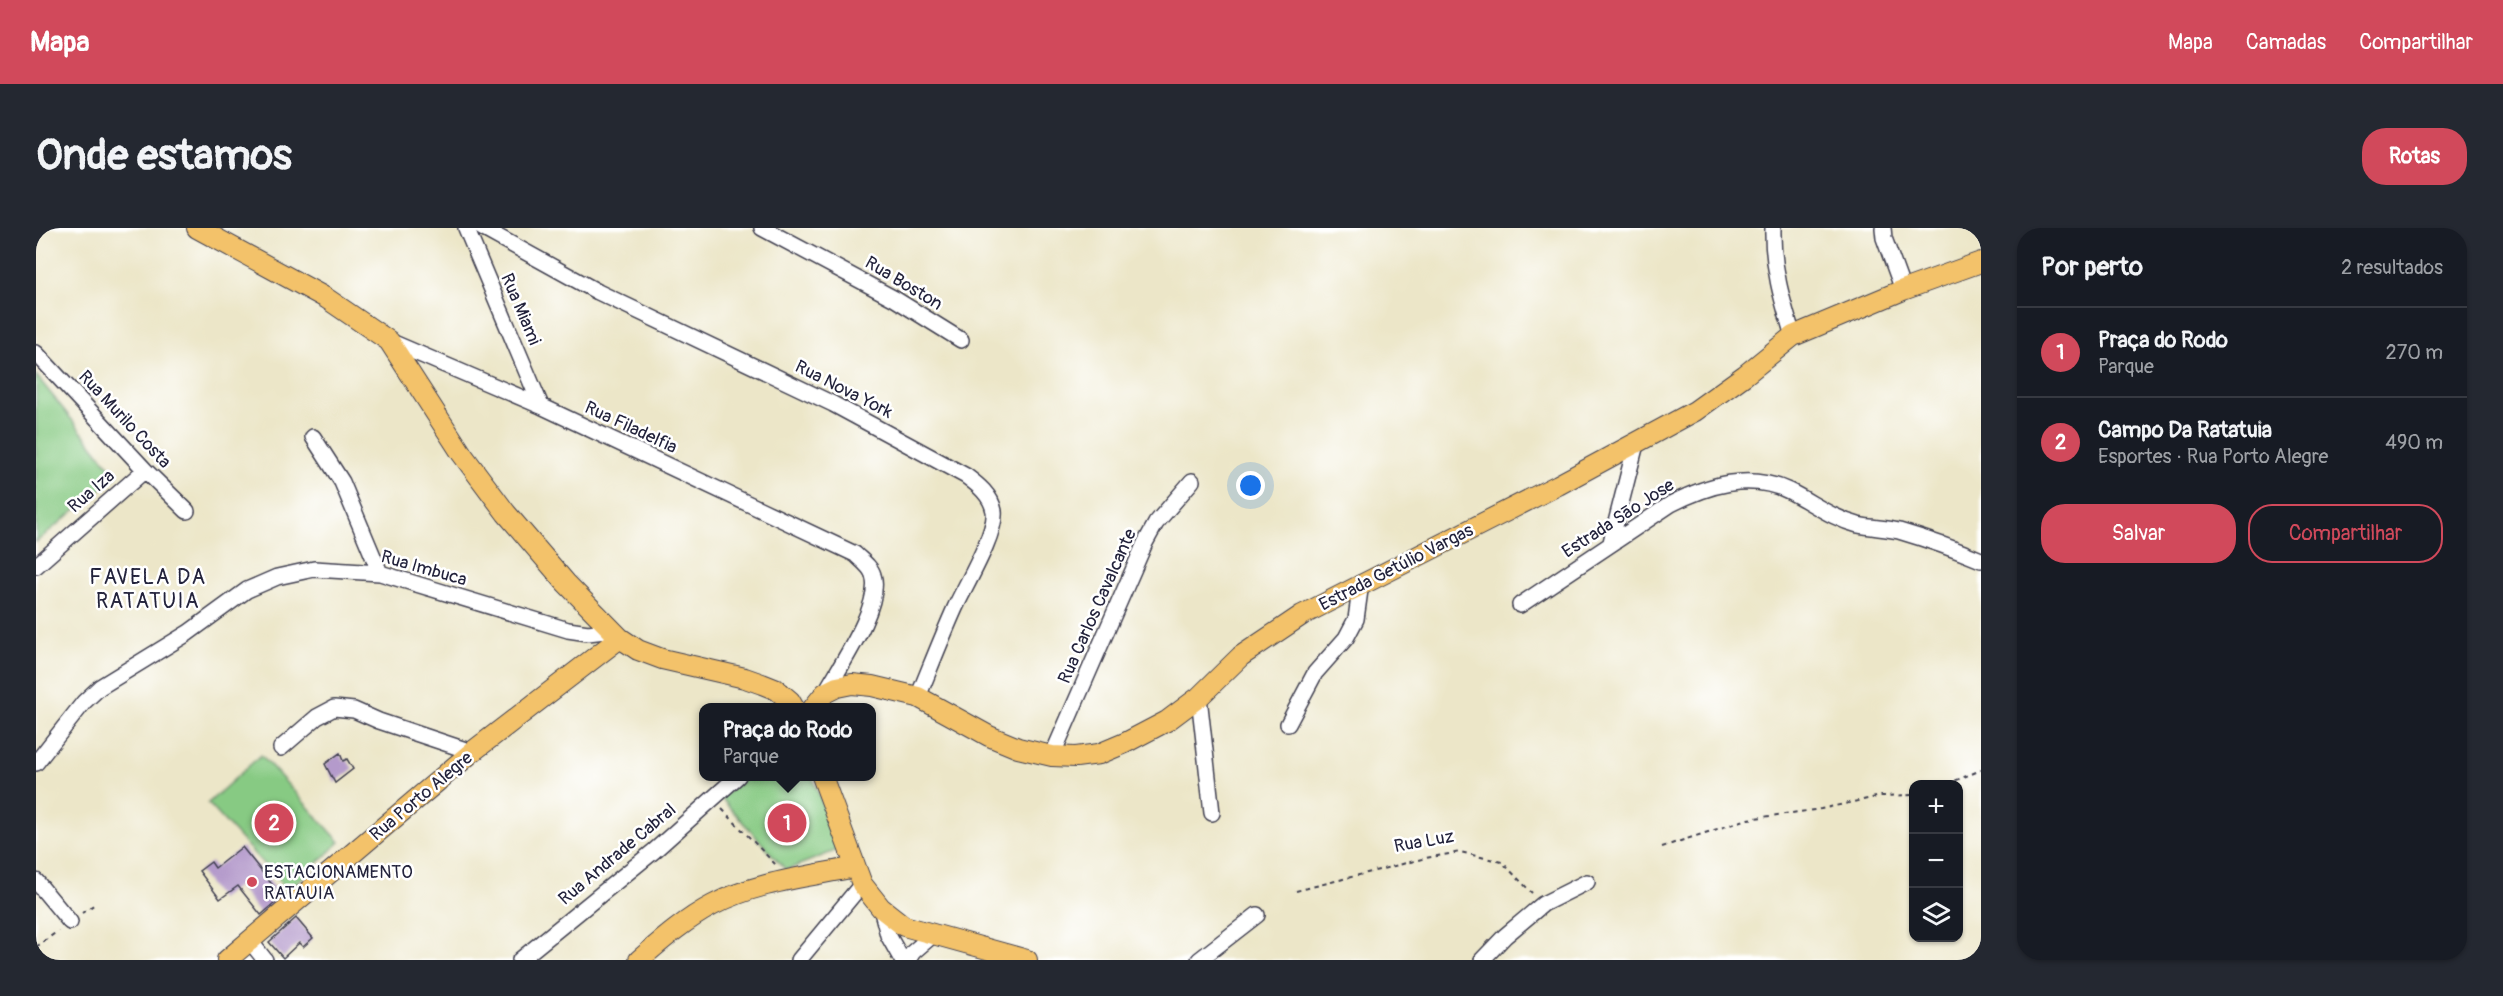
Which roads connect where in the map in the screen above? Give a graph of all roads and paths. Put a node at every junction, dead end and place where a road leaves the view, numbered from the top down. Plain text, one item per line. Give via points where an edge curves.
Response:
1 (197, 228) edge
2 (466, 228) edge
3 (482, 228) edge
4 (762, 228) edge
5 (1773, 228) edge
6 (1883, 228) edge
7 (1981, 262) edge
8 (1903, 290) junction
9 (1793, 336) junction
10 (961, 340) dead end
11 (388, 341) junction
12 (36, 353) edge
13 (541, 406) junction
14 (313, 436) dead end
15 (1635, 444) junction
16 (145, 470) junction
17 (1192, 481) dead end
18 (187, 511) dead end
19 (1611, 542) junction
20 (1981, 560) edge
21 (36, 566) edge
22 (380, 573) junction
23 (1361, 583) junction
24 (1520, 605) dead end
25 (616, 634) junction
26 (918, 697) junction
27 (1199, 697) junction
28 (819, 700) edge
29 (791, 703) edge
30 (1288, 724) dead end
31 (281, 748) dead end
32 (472, 752) junction
33 (1052, 756) junction
34 (36, 763) edge
35 (1981, 770) edge
36 (1957, 780) edge
37 (733, 781) edge
38 (823, 781) edge
39 (1909, 795) edge
40 (713, 799) junction
41 (1212, 813) dead end
42 (1662, 847) dead end
43 (858, 875) junction
44 (788, 878) junction
45 (36, 881) edge
46 (1587, 882) dead end
47 (1296, 891) dead end
48 (1543, 904) junction
49 (881, 908) junction
50 (1257, 915) dead end
51 (70, 922) dead end
52 (934, 934) junction
53 (249, 941) junction
54 (227, 960) edge
55 (265, 960) edge
56 (520, 960) edge
57 (639, 960) edge
58 (799, 960) edge
59 (902, 960) edge
60 (908, 960) edge
61 (1027, 960) edge
62 (1199, 960) edge
63 (1482, 960) edge

1 - 11 main road via 326,298
2 - 13 street, Rua Miami
3 - 26 street, Rua Nova York via 598,292 833,404 980,486 991,500 994,513 988,540
4 - 10 street, Rua Boston
5 - 9 street via 1777,282
6 - 8 street
7 - 8 main road, Estrada Getúlio Vargas
8 - 9 main road, Estrada Getúlio Vargas
9 - 15 main road, Estrada Getúlio Vargas via 1695,411
11 - 13 street, Rua Filadelfia
11 - 25 main road via 506,513
12 - 16 street, Rua Murilo Costa
13 - 28 street, Rua Filadelfia via 855,554 873,573 876,588 872,608
14 - 22 street via 342,482
15 - 19 street
15 - 23 main road, Estrada Getúlio Vargas
16 - 18 street, Rua Murilo Costa
16 - 21 street, Rua Iza
17 - 33 street, Rua Carlos Cavalcante via 1156,523 1145,543
19 - 20 street, Estrada Sāo Jose via 1698,491 1720,484 1754,481 1773,484 1831,516 1898,531
19 - 24 street, Estrada Sāo Jose
22 - 25 street, Rua Imbuca via 568,630
22 - 34 street, Rua Imbuca via 314,569 277,577 247,590 188,633 100,687
23 - 27 main road, Estrada Getúlio Vargas via 1270,635 1241,656
23 - 30 street via 1356,619 1346,638 1315,673
25 - 29 main road via 638,650 762,684 777,690
25 - 32 main road, Rua Porto Alegre
26 - 28 main road, Estrada Getúlio Vargas via 852,684 837,687
26 - 33 main road, Estrada Getúlio Vargas via 1018,748
27 - 33 main road, Estrada Getúlio Vargas via 1167,721 1099,754
27 - 41 street
31 - 32 street via 317,717 334,708 354,710
32 - 53 main road, Rua Porto Alegre
35 - 36 path
37 - 40 street, Rua Andrade Cabral
38 - 43 main road
39 - 42 path via 1881,796 1800,813 1755,817
40 - 44 path
40 - 56 street, Rua Andrade Cabral
43 - 44 main road
43 - 49 main road
43 - 58 street
44 - 57 main road via 714,905 687,921
45 - 51 street
46 - 48 street
47 - 48 path, Rua Luz via 1460,852 1502,862
48 - 63 street
49 - 52 main road via 904,926
49 - 59 street via 888,935
50 - 62 street
52 - 60 street
52 - 61 main road
53 - 54 main road, Rua Porto Alegre
53 - 55 street

